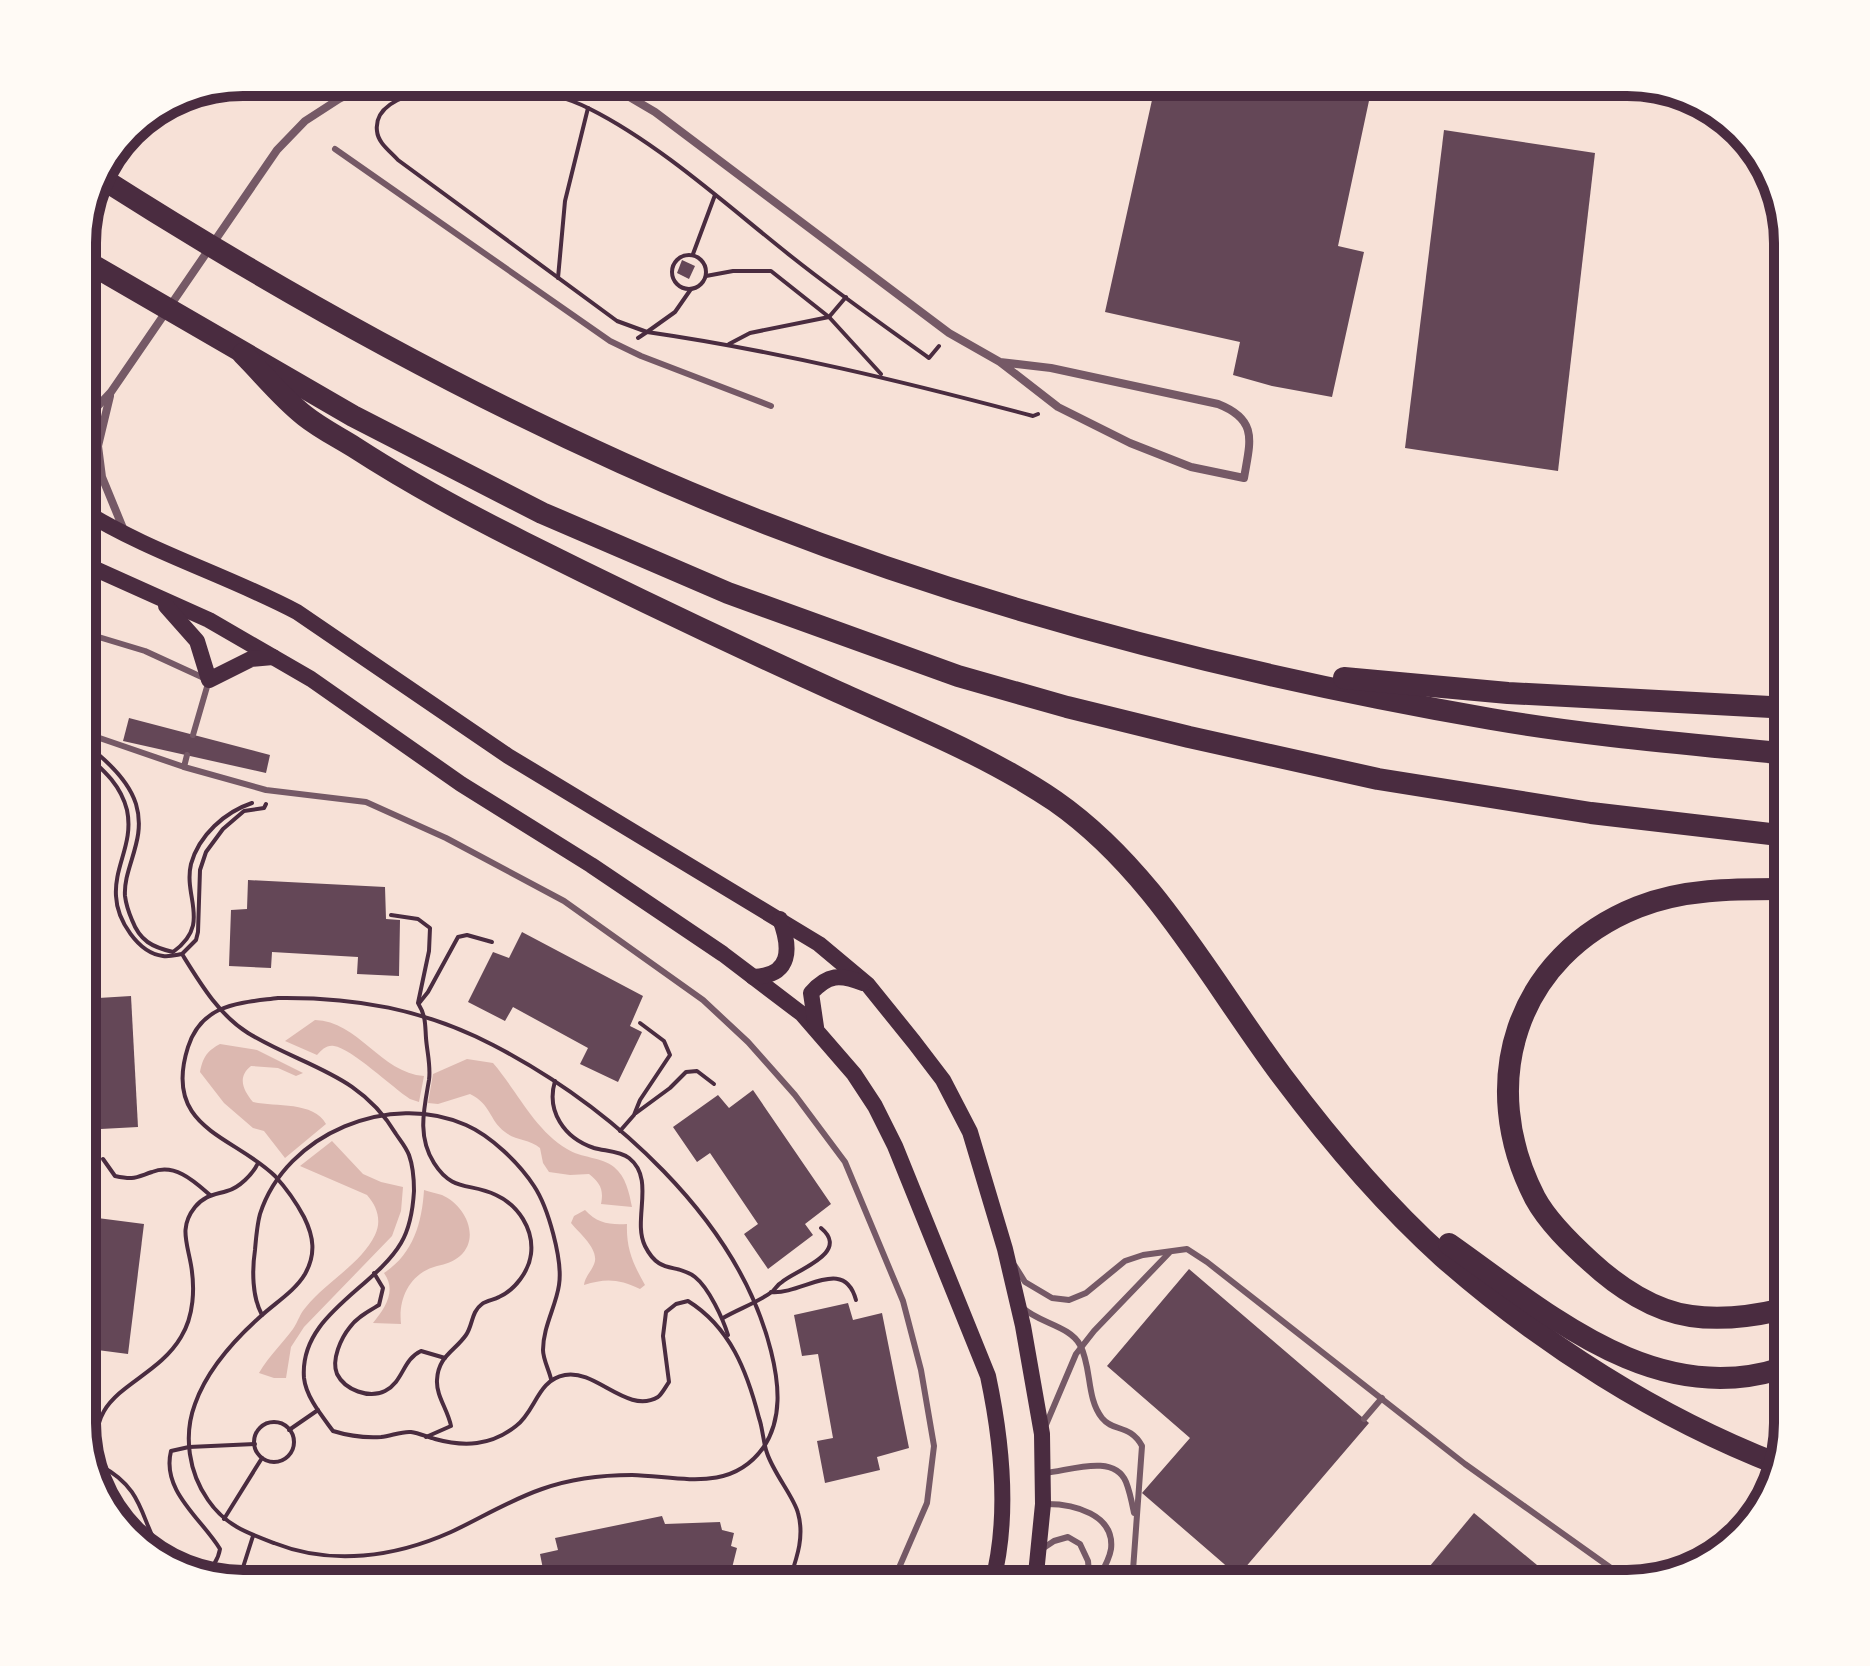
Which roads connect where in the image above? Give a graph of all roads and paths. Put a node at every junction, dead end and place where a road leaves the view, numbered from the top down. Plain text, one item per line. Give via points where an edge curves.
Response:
1 (345, 96) edge
2 (412, 96) edge
3 (552, 96) edge
4 (628, 96) edge
5 (588, 108) junction
6 (335, 149) dead end
7 (109, 183) edge
8 (715, 195) junction
9 (693, 254) junction
10 (96, 267) edge
11 (706, 276) junction
12 (558, 278) junction
13 (691, 289) junction
14 (846, 297) junction
15 (829, 317) junction
16 (647, 332) junction
17 (728, 345) junction
18 (622, 346) junction
19 (243, 354) junction
20 (929, 358) dead end
21 (1000, 362) junction
22 (882, 376) junction
23 (111, 392) junction
24 (771, 406) dead end
25 (1058, 407) junction
26 (96, 408) edge
27 (96, 517) edge
28 (125, 533) junction
29 (96, 569) edge
30 (157, 597) junction
31 (96, 636) edge
32 (273, 657) junction
33 (1270, 676) junction
34 (209, 681) junction
35 (1774, 707) edge
36 (193, 735) dead end
37 (96, 737) edge
38 (96, 753) edge
39 (1774, 753) edge
40 (187, 755) dead end
41 (96, 763) edge
42 (184, 767) junction
43 (1774, 834) edge
44 (1774, 890) edge
45 (391, 915) dead end
46 (780, 919) junction
47 (492, 942) dead end
48 (182, 954) junction
49 (753, 977) junction
50 (868, 985) junction
51 (418, 1003) junction
52 (220, 1008) junction
53 (425, 1016) junction
54 (640, 1023) dead end
55 (816, 1030) junction
56 (555, 1081) junction
57 (714, 1084) dead end
58 (423, 1114) junction
59 (634, 1115) junction
60 (385, 1116) junction
61 (620, 1131) junction
62 (103, 1159) dead end
63 (258, 1163) junction
64 (278, 1181) junction
65 (210, 1195) junction
66 (1392, 1204) junction
67 (821, 1228) dead end
68 (1005, 1249) junction
69 (1170, 1252) junction
70 (374, 1273) junction
71 (771, 1292) junction
72 (856, 1300) dead end
73 (754, 1301) junction
74 (1017, 1303) junction
75 (1774, 1310) edge
76 (262, 1315) junction
77 (723, 1318) junction
78 (728, 1337) junction
79 (1082, 1347) junction
80 (445, 1358) junction
81 (1774, 1369) edge
82 (551, 1379) junction
83 (1382, 1398) junction
84 (318, 1410) junction
85 (1364, 1419) dead end
86 (96, 1430) edge
87 (289, 1430) junction
88 (1042, 1434) junction
89 (426, 1437) junction
90 (255, 1444) junction
91 (765, 1446) junction
92 (189, 1447) junction
93 (262, 1458) junction
94 (1769, 1461) edge
95 (103, 1467) edge
96 (1042, 1474) junction
97 (1043, 1504) junction
98 (1135, 1517) junction
99 (224, 1519) junction
100 (253, 1535) junction
101 (154, 1539) edge
102 (1039, 1551) junction
103 (213, 1567) edge
104 (242, 1570) edge
105 (792, 1570) edge
106 (898, 1570) edge
107 (996, 1570) edge
108 (1037, 1570) edge
109 (1090, 1570) edge
110 (1101, 1570) edge
111 (1133, 1570) edge
112 (1614, 1570) edge

1 - 23 street via 305,121 277,150
2 - 12 path via 379,117 380,140 398,160
3 - 5 path
4 - 21 street via 949,333
5 - 8 path
5 - 12 path via 565,201
6 - 18 lane
7 - 33 highway via 333,317 638,470 944,587
8 - 9 path
8 - 14 path
9 - 11 path via 705,265
9 - 13 path via 681,256 672,270 679,286
10 - 19 highway
11 - 13 path
11 - 15 path via 771,271
12 - 16 path via 617,321
13 - 16 path via 675,312
14 - 15 path
14 - 20 path
15 - 17 path via 750,333
15 - 22 path
16 - 17 path
16 - 18 path
17 - 22 path
18 - 24 lane
19 - 43 highway via 542,513 728,593 958,676 1189,737 1378,779 1591,813
19 - 66 highway via 304,415 409,483 694,626 984,761 1052,799 1136,875 1283,1077
21 - 25 street
21 - 25 street via 1051,368 1234,410 1247,424 1250,437 1244,478 1191,467
22 - 25 path via 1033,416
23 - 26 street
23 - 28 street via 98,446 102,477
27 - 28 main road
28 - 46 main road via 297,612 508,756
29 - 30 main road
30 - 32 main road
30 - 34 main road via 197,641
31 - 34 lane via 145,651
32 - 34 main road via 251,659
32 - 49 main road
33 - 35 highway
33 - 39 highway via 1509,722
34 - 36 lane
37 - 42 lane
38 - 48 path via 123,780 136,805 139,834 124,894 135,929 158,949 173,952 189,937 194,923 191,865 205,835 233,809 268,801 264,808 244,811 206,852 200,870 198,932
40 - 42 lane
41 - 48 path via 115,780 127,809 129,835 115,898 127,928 140,947 161,956
42 - 106 lane via 266,790 366,802 446,838 551,894 621,940 703,1000 748,1042 845,1162 903,1301 934,1446 927,1503
44 - 75 highway via 1666,898 1613,918 1583,937 1552,968 1526,1007 1513,1037 1508,1101 1515,1152 1537,1201 1572,1245 1610,1280 1654,1305 1689,1316 1728,1318
45 - 51 path via 418,919 430,928
46 - 49 main road via 787,937 783,966 765,977
46 - 50 main road
47 - 51 path via 458,937
48 - 52 path
49 - 55 main road
50 - 55 main road via 850,978 821,981 811,993
50 - 68 main road via 943,1080 958,1108
51 - 53 path
52 - 53 path via 278,998 337,998
52 - 60 path via 245,1031 369,1097
52 - 63 path via 189,1042 184,1090 210,1133
53 - 56 path via 490,1043
53 - 58 path via 429,1080
54 - 59 path via 664,1041 670,1055
55 - 107 main road via 861,1085 895,1146 988,1376 1002,1486
56 - 61 path
56 - 77 path via 555,1116 569,1132 593,1147 629,1158 638,1171 643,1187 640,1230 653,1258 696,1278
57 - 59 path via 697,1071 686,1072
58 - 60 path
58 - 80 path via 427,1150 446,1179 509,1203 520,1213 530,1242 523,1276 478,1308 468,1333
58 - 82 path via 468,1126 535,1186 549,1220 560,1283 543,1352
59 - 61 path
60 - 64 path via 321,1137
60 - 70 path via 408,1154 413,1209 401,1243
61 - 73 path via 690,1202
62 - 65 path via 115,1176 136,1180 172,1170
63 - 64 path
63 - 65 path via 243,1181
64 - 76 path via 260,1213 254,1254 255,1299
64 - 76 path via 312,1233 314,1252 303,1278
65 - 86 path via 194,1208 184,1227 193,1280 192,1308 181,1336 119,1392 103,1410
66 - 81 highway via 1537,1309 1634,1361 1708,1377
66 - 94 highway via 1480,1288 1578,1360 1672,1415
67 - 71 path via 830,1245 825,1256
68 - 69 lane via 1025,1282 1052,1298 1069,1300 1125,1261
68 - 74 main road
69 - 79 lane
69 - 83 lane via 1187,1249 1207,1262
70 - 80 path via 383,1288 379,1305 348,1328 336,1361 337,1375 365,1395 386,1391 414,1354
70 - 84 path via 325,1320 312,1341 304,1379
71 - 72 path via 840,1278 851,1285
71 - 73 path
73 - 77 path
73 - 91 path via 777,1377 778,1404
74 - 79 lane via 1073,1336
74 - 88 main road
76 - 92 path via 219,1360 199,1392
77 - 78 path
78 - 82 path via 688,1301 666,1312 663,1336 669,1382 659,1396 623,1397 569,1374
78 - 91 path
79 - 88 lane
79 - 98 lane via 1096,1409 1105,1422 1136,1435 1142,1446
80 - 89 path via 436,1380 451,1426
82 - 89 path via 519,1425 494,1439 461,1446
83 - 85 lane
83 - 112 lane
84 - 87 path
84 - 89 path via 333,1431 355,1437 410,1432
87 - 90 path via 282,1423 268,1423
87 - 93 path via 294,1445 288,1457 275,1462
88 - 96 main road
90 - 92 path
90 - 93 path
91 - 100 path via 725,1476 695,1481 610,1476 544,1488 432,1540 369,1556 328,1557
91 - 105 path via 798,1511 801,1542
92 - 99 path via 197,1483
92 - 103 path via 171,1451 174,1486 220,1549
93 - 99 path
95 - 101 path via 133,1491
96 - 97 main road
96 - 98 lane via 1096,1465 1117,1469 1126,1481
97 - 102 main road
97 - 110 lane via 1067,1504 1089,1512 1105,1526 1111,1553
98 - 111 lane
99 - 100 path
100 - 104 path
102 - 108 main road
102 - 109 lane via 1068,1537 1080,1544

